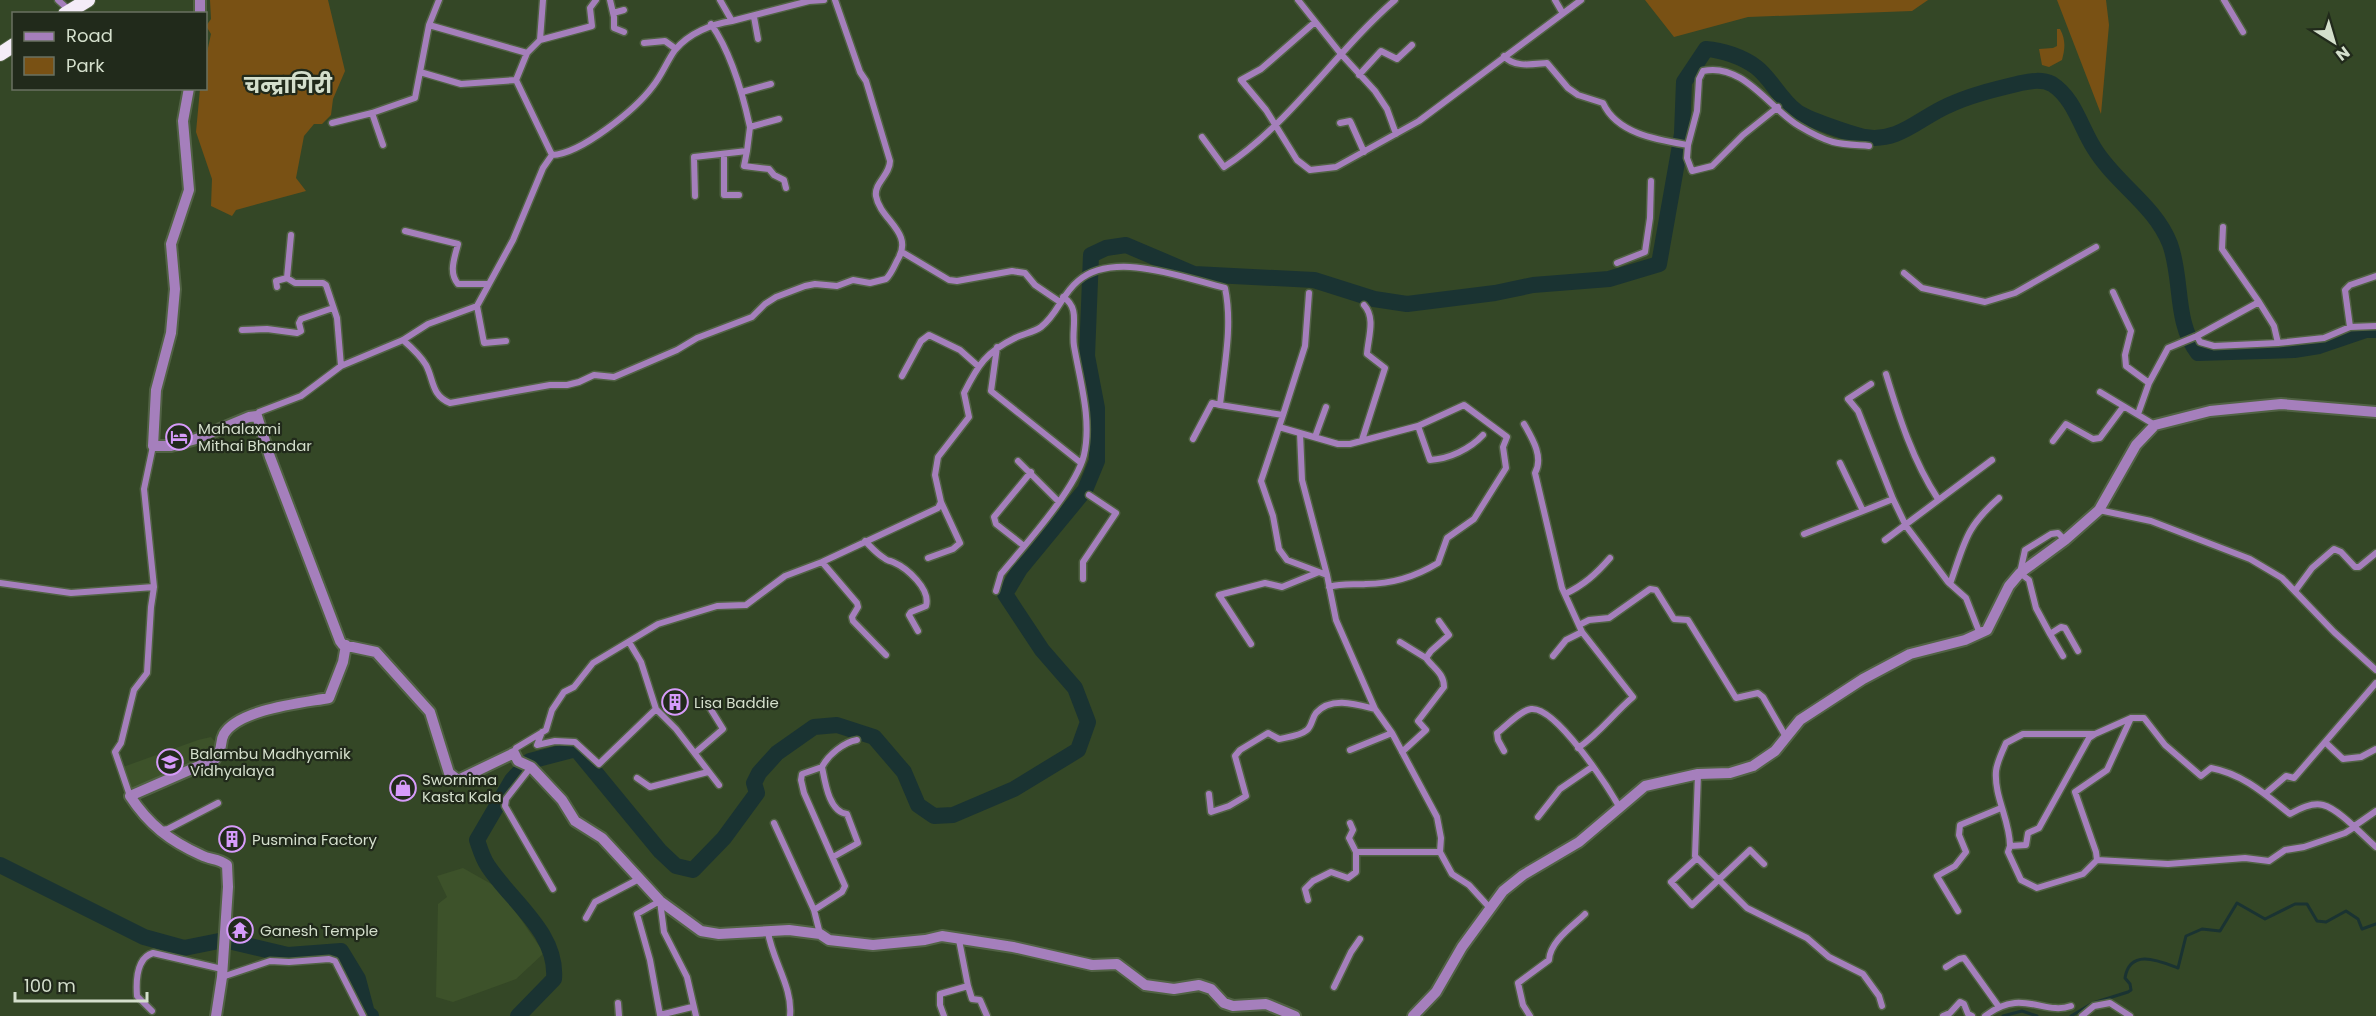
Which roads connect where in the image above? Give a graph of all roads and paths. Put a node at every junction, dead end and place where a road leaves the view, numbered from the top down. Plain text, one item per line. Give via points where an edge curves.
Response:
1 (58, 0) edge
2 (88, 0) edge
3 (439, 0) edge
4 (543, 0) edge
5 (596, 0) edge
6 (610, 0) edge
7 (720, 0) edge
8 (824, 0) edge
9 (835, 0) edge
10 (1298, 0) edge
11 (1395, 0) edge
12 (1555, 0) edge
13 (1581, 0) edge
14 (2224, 0) edge
15 (809, 1) edge
16 (624, 10) dead end
17 (68, 12) edge
18 (1562, 12) junction
19 (613, 13) junction
20 (754, 17) junction
21 (732, 21) junction
22 (1314, 22) junction
23 (711, 24) junction
24 (429, 25) junction
25 (624, 32) dead end
26 (2243, 32) dead end
27 (758, 39) dead end
28 (540, 40) junction
29 (644, 42) dead end
30 (1412, 45) dead end
31 (676, 49) junction
32 (527, 53) junction
33 (1341, 54) junction
34 (1504, 56) junction
35 (420, 72) junction
36 (1359, 75) junction
37 (516, 80) junction
38 (771, 84) dead end
39 (189, 90) edge
40 (742, 92) junction
41 (1778, 107) junction
42 (372, 113) junction
43 (779, 119) dead end
44 (332, 123) dead end
45 (1275, 123) junction
46 (1340, 123) dead end
47 (750, 127) junction
48 (1396, 134) junction
49 (1202, 137) dead end
50 (383, 145) dead end
51 (1688, 146) junction
52 (1869, 146) dead end
53 (747, 151) junction
54 (1364, 152) junction
55 (724, 154) junction
56 (552, 155) junction
57 (1651, 181) dead end
58 (786, 188) dead end
59 (739, 195) dead end
60 (695, 196) dead end
61 (2223, 227) dead end
62 (405, 231) dead end
63 (291, 235) dead end
64 (2096, 248) dead end
65 (902, 252) junction
66 (1617, 263) dead end
67 (1904, 273) dead end
68 (2376, 276) edge
69 (287, 278) junction
70 (488, 284) junction
71 (277, 287) dead end
72 (2113, 292) dead end
73 (1309, 293) dead end
74 (1061, 299) junction
75 (2259, 302) junction
76 (1364, 305) dead end
77 (477, 306) junction
78 (333, 308) junction
79 (2376, 326) edge
80 (2350, 327) junction
81 (242, 330) dead end
82 (2197, 336) junction
83 (403, 340) junction
84 (507, 341) dead end
85 (2278, 343) junction
86 (997, 347) junction
87 (341, 366) junction
88 (978, 366) junction
89 (1886, 374) dead end
90 (902, 376) dead end
91 (2149, 383) junction
92 (1871, 384) dead end
93 (2100, 392) dead end
94 (1221, 405) junction
95 (1326, 407) dead end
96 (2123, 407) junction
97 (2376, 413) edge
98 (2138, 414) junction
99 (1282, 415) junction
100 (257, 416) junction
101 (1524, 424) dead end
102 (2155, 425) junction
103 (1418, 426) junction
104 (1279, 427) junction
105 (1300, 433) junction
106 (1483, 435) dead end
107 (1315, 437) junction
108 (1193, 439) dead end
109 (1362, 440) junction
110 (2053, 441) dead end
111 (153, 447) junction
112 (1992, 460) dead end
113 (1018, 461) dead end
114 (1081, 463) junction
115 (1840, 463) dead end
116 (1031, 472) junction
117 (1089, 495) dead end
118 (1999, 498) dead end
119 (1893, 499) junction
120 (1938, 499) junction
121 (1058, 501) junction
122 (941, 502) junction
123 (2099, 510) junction
124 (1863, 511) junction
125 (1906, 526) junction
126 (1804, 534) dead end
127 (1885, 540) dead end
128 (2065, 540) junction
129 (866, 541) junction
130 (1024, 546) junction
131 (2376, 553) edge
132 (928, 558) dead end
133 (1610, 558) dead end
134 (822, 561) junction
135 (1319, 573) junction
136 (2020, 573) junction
137 (1327, 575) junction
138 (1083, 579) dead end
139 (0, 583) edge
140 (1950, 584) junction
141 (154, 587) junction
142 (1329, 587) junction
143 (996, 591) dead end
144 (2295, 591) junction
145 (1565, 594) junction
146 (1439, 621) dead end
147 (1582, 628) junction
148 (918, 631) dead end
149 (1980, 634) junction
150 (2050, 634) junction
151 (629, 642) junction
152 (1400, 642) dead end
153 (1251, 644) dead end
154 (346, 645) junction
155 (2078, 651) dead end
156 (886, 655) dead end
157 (1553, 656) dead end
158 (2063, 656) dead end
159 (1426, 658) junction
160 (2376, 670) edge
161 (2376, 683) edge
162 (710, 708) dead end
163 (656, 709) junction
164 (1375, 709) junction
165 (2131, 717) junction
166 (546, 730) junction
167 (1392, 733) junction
168 (2095, 734) junction
169 (1786, 737) junction
170 (857, 740) dead end
171 (2325, 742) junction
172 (1578, 748) junction
173 (2376, 749) edge
174 (1350, 750) dead end
175 (1504, 751) dead end
176 (1402, 752) junction
177 (695, 753) junction
178 (516, 757) junction
179 (531, 767) junction
180 (822, 767) junction
181 (1592, 767) junction
182 (708, 772) junction
183 (1698, 774) junction
184 (637, 778) dead end
185 (719, 785) dead end
186 (1209, 794) dead end
187 (2265, 794) junction
188 (130, 796) junction
189 (218, 803) dead end
190 (1620, 808) junction
191 (2001, 808) junction
192 (2376, 811) edge
193 (1538, 818) dead end
194 (774, 823) dead end
195 (1350, 823) dead end
196 (2353, 827) junction
197 (161, 830) junction
198 (2010, 846) junction
199 (2376, 847) edge
200 (1356, 852) junction
201 (1440, 852) junction
202 (833, 857) junction
203 (1697, 858) junction
204 (2097, 860) junction
205 (1764, 864) dead end
206 (639, 879) junction
207 (1718, 880) junction
208 (553, 890) dead end
209 (1308, 900) dead end
210 (660, 901) junction
211 (1489, 907) junction
212 (814, 910) junction
213 (1958, 911) dead end
214 (1585, 914) dead end
215 (586, 918) dead end
216 (768, 932) junction
217 (820, 934) junction
218 (1360, 939) dead end
219 (959, 940) junction
220 (1946, 967) dead end
221 (222, 970) junction
222 (968, 986) junction
223 (1334, 987) dead end
224 (618, 1003) dead end
225 (1882, 1006) dead end
226 (2071, 1006) dead end
227 (692, 1007) junction
228 (1999, 1007) junction
229 (153, 1011) dead end
230 (216, 1016) edge
231 (363, 1016) edge
232 (619, 1016) edge
233 (658, 1016) edge
234 (696, 1016) edge
235 (790, 1016) edge
236 (944, 1016) edge
237 (987, 1016) edge
238 (1295, 1016) edge
239 (1413, 1016) edge
240 (1530, 1016) edge
241 (1943, 1016) edge
242 (1972, 1016) edge
243 (1985, 1016) edge
244 (2082, 1016) edge
245 (2130, 1016) edge

1 - 17 street
2 - 17 highway
3 - 24 street
4 - 28 street
5 - 28 street via 591,8 592,26
6 - 19 street
7 - 21 street
8 - 15 street
9 - 65 street via 866,81 890,161 876,197 900,234
10 - 22 street
11 - 33 street
12 - 18 street
13 - 18 street
14 - 26 street
15 - 20 street
16 - 19 street
18 - 34 street
19 - 25 street via 614,28
20 - 21 street
20 - 27 street
21 - 23 street
22 - 33 street
22 - 45 street via 1260,69 1241,80
23 - 31 street
23 - 40 street via 720,36
24 - 32 street
24 - 35 street
28 - 32 street
29 - 31 street via 665,41
30 - 36 street via 1397,59 1381,51
31 - 56 street via 652,87 616,121 594,139
32 - 37 street
33 - 36 street
33 - 45 street
34 - 48 street
34 - 51 street via 1522,65 1547,63 1568,88 1603,103 1608,115 1641,136
35 - 37 street via 461,84
35 - 42 street via 415,98
36 - 48 street via 1376,91
37 - 56 street
38 - 40 street
39 - 111 street via 183,121 189,190 171,244 175,289 171,333 156,390
40 - 47 street
41 - 51 street via 1712,166 1692,171
41 - 51 street via 1731,73 1703,71
41 - 52 street via 1797,125 1833,142
42 - 44 street
42 - 50 street
43 - 47 street
45 - 49 street via 1252,148 1224,167
45 - 54 street via 1297,160 1310,170 1336,167
46 - 54 street via 1350,121
47 - 53 street
48 - 54 street
53 - 55 street
53 - 58 street via 744,166 769,169 784,180
55 - 59 street via 724,195
55 - 60 street via 694,157
56 - 70 street
57 - 66 street via 1646,252
61 - 75 street via 2222,249
62 - 70 street via 458,244 452,270 458,284
63 - 69 street
64 - 67 street via 2015,294 1986,302 1922,288
65 - 74 street via 949,280 1012,271 1024,273 1035,285
65 - 83 street via 886,279 805,286 776,297 752,317 614,377 594,375 573,384 450,403 433,388 426,365
68 - 80 street via 2345,290
69 - 71 street via 276,281
69 - 78 street via 295,283 323,283
70 - 77 street
72 - 91 street via 2131,331 2126,366
73 - 99 street via 1305,346
74 - 86 street via 1055,314 1038,329
74 - 94 street via 1079,279 1108,268 1136,266 1225,288 1228,331
74 - 114 street via 1070,302 1074,309 1073,338 1085,415
75 - 82 street
75 - 85 street via 2274,326
76 - 109 street via 1371,318 1367,354 1385,368
77 - 83 street via 428,324
77 - 84 street via 484,343
78 - 81 street via 301,319 302,331 297,333
78 - 87 street
79 - 80 street
80 - 85 street via 2324,338
82 - 85 street via 2200,342 2214,346
82 - 91 street via 2168,348
83 - 87 street
86 - 88 street
86 - 114 street via 991,391
87 - 100 street via 301,396
88 - 90 street via 960,350 929,335 921,341
88 - 122 street via 964,393 969,417 938,457 935,475
89 - 120 street via 1899,418
91 - 98 street
92 - 119 street via 1848,399 1858,411
93 - 96 street
94 - 99 street
94 - 108 street via 1212,403
95 - 107 street
96 - 98 street
96 - 110 street via 2100,438 2093,439 2066,424
97 - 102 street via 2281,404 2210,411
98 - 102 street
99 - 104 street
100 - 111 street via 171,446
100 - 154 street via 325,606 340,641
101 - 145 street via 1537,452 1535,473
102 - 123 street via 2136,445
103 - 106 street via 1430,460 1471,447
103 - 109 street
103 - 142 street via 1466,405 1507,436 1503,447 1506,468 1474,519 1447,538 1438,563 1399,581
104 - 105 street
104 - 135 street via 1261,481 1279,549 1287,560
105 - 107 street
105 - 137 street via 1302,480
107 - 109 street via 1338,444
111 - 141 street via 144,489
112 - 120 street
113 - 116 street
114 - 121 street
115 - 124 street
116 - 121 street
116 - 130 street via 994,517 996,524
117 - 138 street via 1116,513 1083,562
118 - 140 street via 1981,514 1965,537
119 - 124 street
119 - 125 street
120 - 125 street
121 - 130 street
122 - 129 street via 933,511
122 - 132 street via 960,543
123 - 128 street
123 - 144 street via 2151,521 2250,559 2282,578
124 - 126 street
125 - 127 street
125 - 140 street
128 - 136 street
128 - 136 street via 2058,533 2051,534 2025,550
129 - 134 street
129 - 148 street via 885,560 912,574 925,592 926,606 909,615
130 - 143 street via 1001,574
131 - 144 street via 2355,567 2334,549 2312,568
133 - 145 street via 1595,575
134 - 151 street via 785,576 746,605 717,606 664,621
134 - 156 street via 857,603 853,621
135 - 137 street
135 - 153 street via 1282,586 1265,583 1219,595
136 - 149 street via 2009,586 1988,630
136 - 150 street via 2029,580 2040,619
137 - 142 street
139 - 141 street via 71,593
140 - 149 street via 1966,598
141 - 188 street via 147,673 134,690 121,743 115,752
142 - 164 street via 1336,620
144 - 160 street
145 - 147 street
146 - 159 street via 1449,635
147 - 157 street
147 - 169 street via 1589,620 1609,618 1650,589 1656,590 1674,619 1688,620 1736,698 1758,693
147 - 172 street via 1634,697 1615,712 1598,734
149 - 169 street via 1910,654 1800,720
150 - 155 street via 2065,628
150 - 158 street
151 - 163 street via 641,662
151 - 166 street via 593,663 574,687 564,692 552,710
152 - 159 street
154 - 178 street via 376,652 426,707 453,777 458,780
154 - 188 street via 329,698 263,710 232,725 223,735 222,751 215,759
159 - 176 street via 1439,671 1444,687 1418,721 1426,730
161 - 171 street
162 - 177 street via 723,729
163 - 166 street via 600,764 575,742 537,745 540,733
163 - 177 street
164 - 167 street
164 - 186 street via 1345,702 1330,704 1315,714 1309,729 1299,734 1280,739 1268,733 1235,756 1246,796 1211,812
165 - 168 street
165 - 187 street via 2144,717 2165,745 2201,776 2211,768 2228,771
165 - 204 street via 2107,770 2075,792
166 - 178 street via 516,748
167 - 174 street
167 - 176 street
168 - 191 street via 2023,734 2006,743 1996,769
168 - 198 street via 2089,738 2039,828 2028,833 2026,845
169 - 183 street via 1769,756 1753,766 1730,774
170 - 180 street via 848,741
171 - 173 street via 2343,759 2361,757
171 - 187 street via 2294,778 2286,776
172 - 175 street via 1552,718 1538,709 1528,709 1497,733
172 - 181 street
176 - 201 street via 1437,817
177 - 182 street
178 - 179 street
179 - 206 street via 562,800 575,821 602,838
179 - 208 street via 506,799 505,806
180 - 202 street via 802,774 801,780
180 - 202 street via 836,809 847,814 858,843
181 - 190 street
181 - 193 street via 1560,789
182 - 184 street via 651,787
182 - 185 street
183 - 190 street via 1646,786
183 - 203 street
187 - 196 street via 2290,814 2321,804
188 - 197 street via 145,818
189 - 197 street
190 - 211 street via 1579,842 1514,882
191 - 198 street
191 - 213 street via 1960,825 1959,835 1966,852 1955,866 1937,876
192 - 196 street
194 - 212 street
195 - 200 street via 1353,830 1349,838
196 - 199 street
196 - 204 street via 2304,847 2284,850 2269,861 2245,858 2168,864
197 - 221 street via 165,837 227,865
198 - 204 street via 2008,852 2021,880 2037,888 2084,874
200 - 201 street
200 - 209 street via 1356,872 1348,878 1331,872 1313,881 1305,889
201 - 211 street via 1452,874
202 - 212 street via 845,886
203 - 207 street
203 - 207 street via 1671,882 1692,905
205 - 207 street via 1750,850
206 - 210 street
206 - 215 street via 595,902
207 - 225 street via 1747,908 1807,938 1829,957 1863,974
210 - 216 street via 701,930 719,934
210 - 227 street via 664,932 687,977
210 - 233 street via 637,914 650,960
211 - 239 street via 1436,992
212 - 217 street
214 - 240 street via 1557,941 1549,960 1518,983
216 - 217 street
216 - 235 street via 791,1005
217 - 219 street via 829,940 873,945 942,936
218 - 223 street
219 - 222 street
219 - 238 street via 1013,947 1092,965 1117,964 1145,985 1174,989 1199,985 1210,989 1224,1004 1266,1004
220 - 228 street via 1964,958
221 - 229 street via 148,954 140,964 137,996
221 - 230 street
221 - 231 street via 270,960 329,959 335,961
222 - 236 street via 940,994
222 - 237 street via 972,999 980,1000
224 - 232 street
226 - 228 street via 2064,1010 2012,1003
227 - 233 street
227 - 234 street
228 - 243 street
241 - 242 street via 1960,1002
244 - 245 street via 2094,1006 2110,1003

